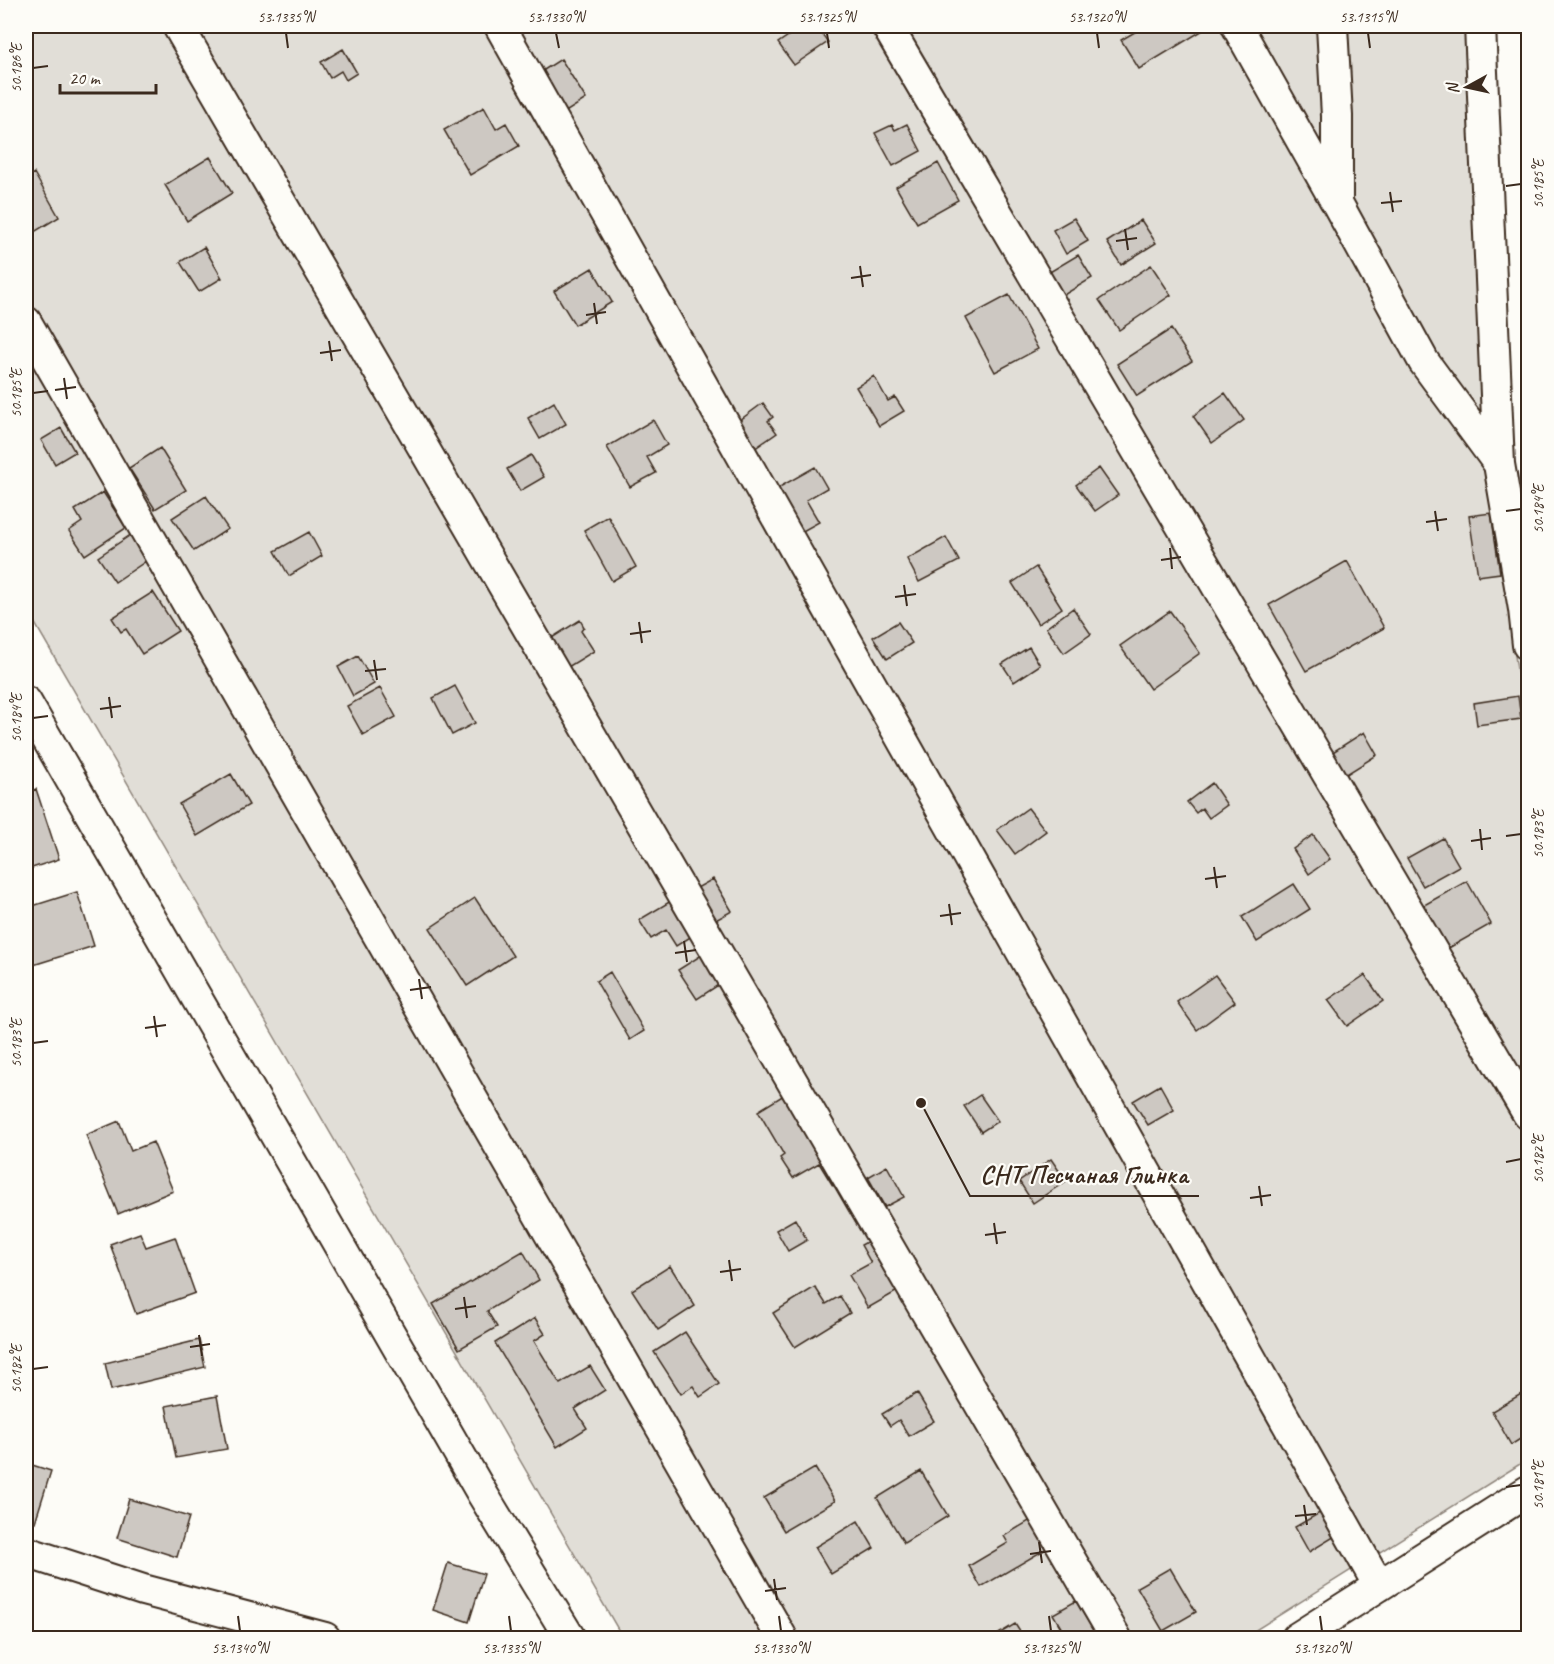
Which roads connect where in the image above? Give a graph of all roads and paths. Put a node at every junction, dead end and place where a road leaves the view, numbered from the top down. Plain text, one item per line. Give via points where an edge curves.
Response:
1 (178, 26) edge
2 (500, 26) edge
3 (887, 26) edge
4 (1237, 26) edge
5 (1332, 26) edge
6 (1480, 26) edge
7 (1337, 203) junction
8 (26, 322) edge
9 (1499, 464) junction
10 (1528, 645) edge
11 (26, 702) edge
12 (1528, 1114) edge
13 (1528, 1491) edge
14 (26, 1552) edge
15 (1379, 1586) junction
16 (326, 1638) edge
17 (570, 1638) edge
18 (782, 1638) edge
19 (1116, 1638) edge
20 (1297, 1638) edge

1 - 19 street
2 - 15 street
3 - 12 street
4 - 7 street
5 - 7 street
6 - 9 street
7 - 9 street via 1424,362
8 - 18 street
9 - 10 street
11 - 17 street via 477,1485
13 - 15 street
14 - 16 street via 143,1590
15 - 20 street

